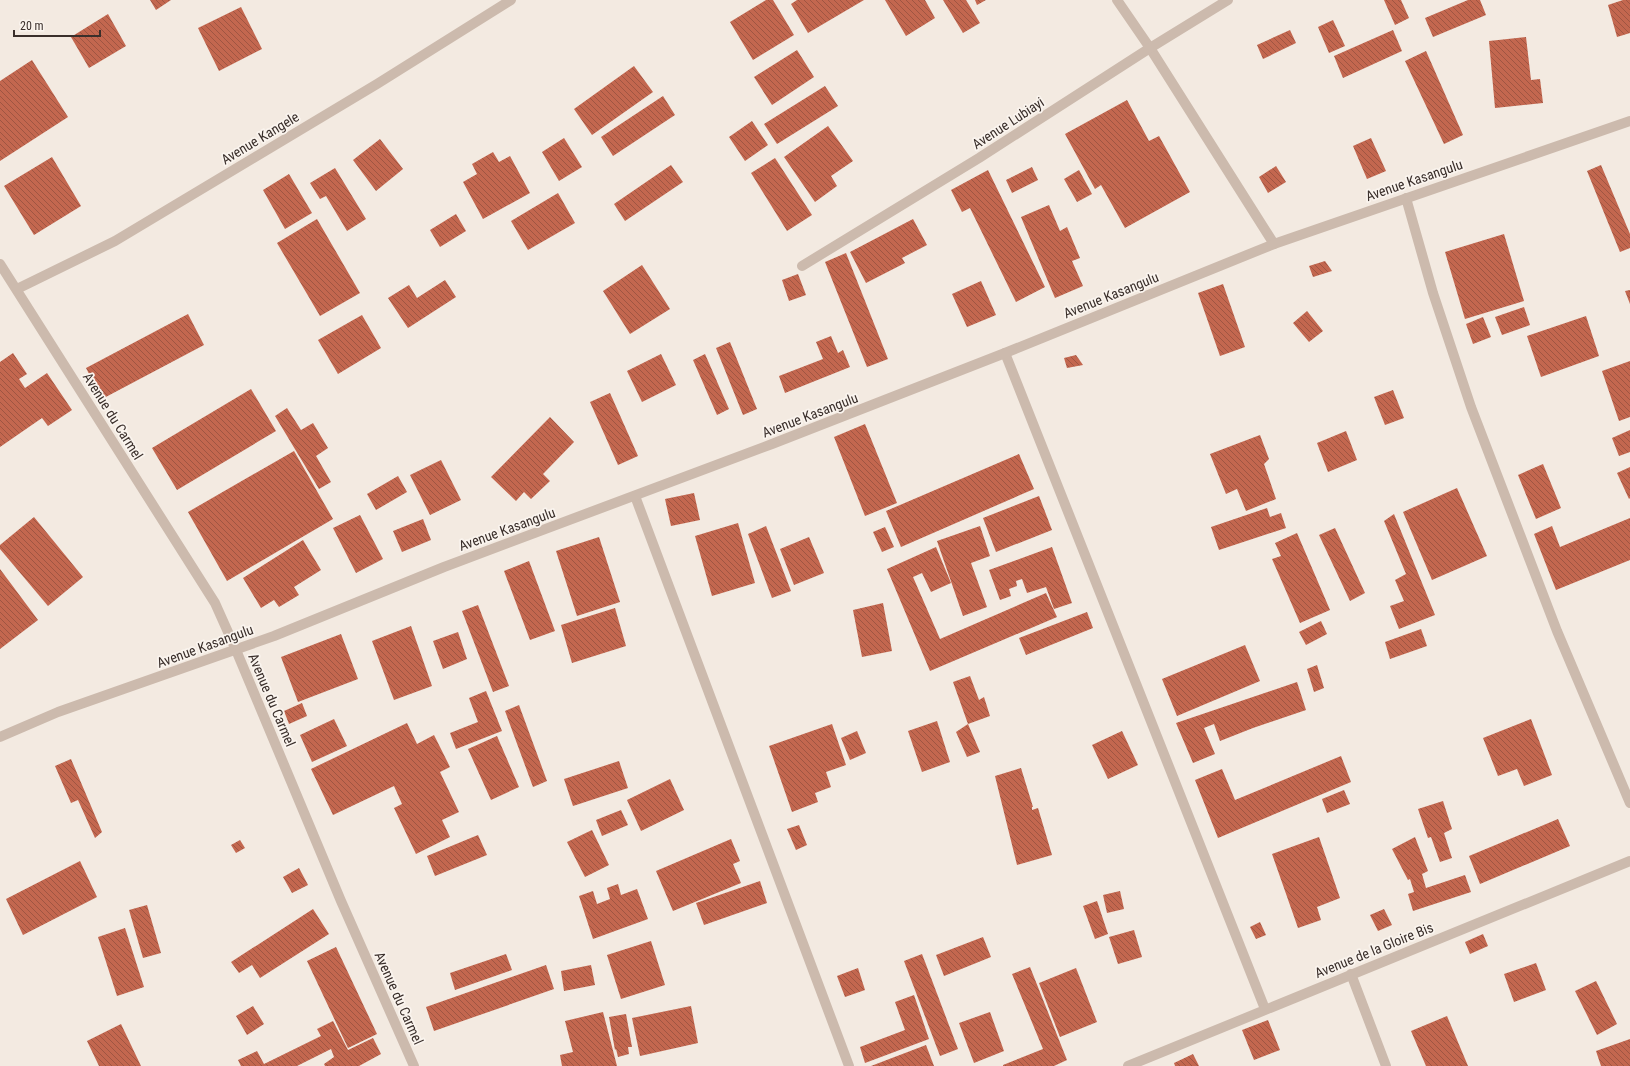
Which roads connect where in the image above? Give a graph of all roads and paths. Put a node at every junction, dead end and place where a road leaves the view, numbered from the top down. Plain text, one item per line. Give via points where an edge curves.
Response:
1 (511, 0) edge
2 (1117, 0) edge
3 (1228, 0) edge
4 (1150, 48) junction
5 (1630, 121) edge
6 (1406, 198) junction
7 (1274, 244) junction
8 (0, 264) edge
9 (802, 266) dead end
10 (17, 289) junction
11 (1005, 353) junction
12 (635, 496) junction
13 (236, 650) junction
14 (0, 736) edge
15 (1630, 803) edge
16 (1630, 861) edge
17 (1351, 974) junction
18 (1265, 1009) junction
19 (414, 1066) edge
20 (849, 1066) edge
21 (1128, 1066) edge
22 (1386, 1066) edge

1 - 10 street, Avenue Kangele via 377,84 115,241
2 - 4 street
3 - 4 street, Avenue Lubiayi
4 - 7 street
4 - 9 street, Avenue Lubiayi via 979,158
5 - 6 street, Avenue Kasangulu
6 - 7 street, Avenue Kasangulu
6 - 15 street via 1433,293 1471,407 1557,631
7 - 11 street, Avenue Kasangulu
8 - 10 street, Avenue du Carmel
10 - 13 street, Avenue du Carmel via 215,603
11 - 12 street, Avenue Kasangulu
11 - 18 street
12 - 13 street, Avenue Kasangulu via 444,567
12 - 20 street
13 - 14 street, Avenue Kasangulu via 58,712
13 - 19 street, Avenue du Carmel via 341,901
16 - 17 street, Avenue de la Gloire Bis
17 - 18 street, Avenue de la Gloire Bis
17 - 22 street
18 - 21 street, Avenue de la Gloire Bis

